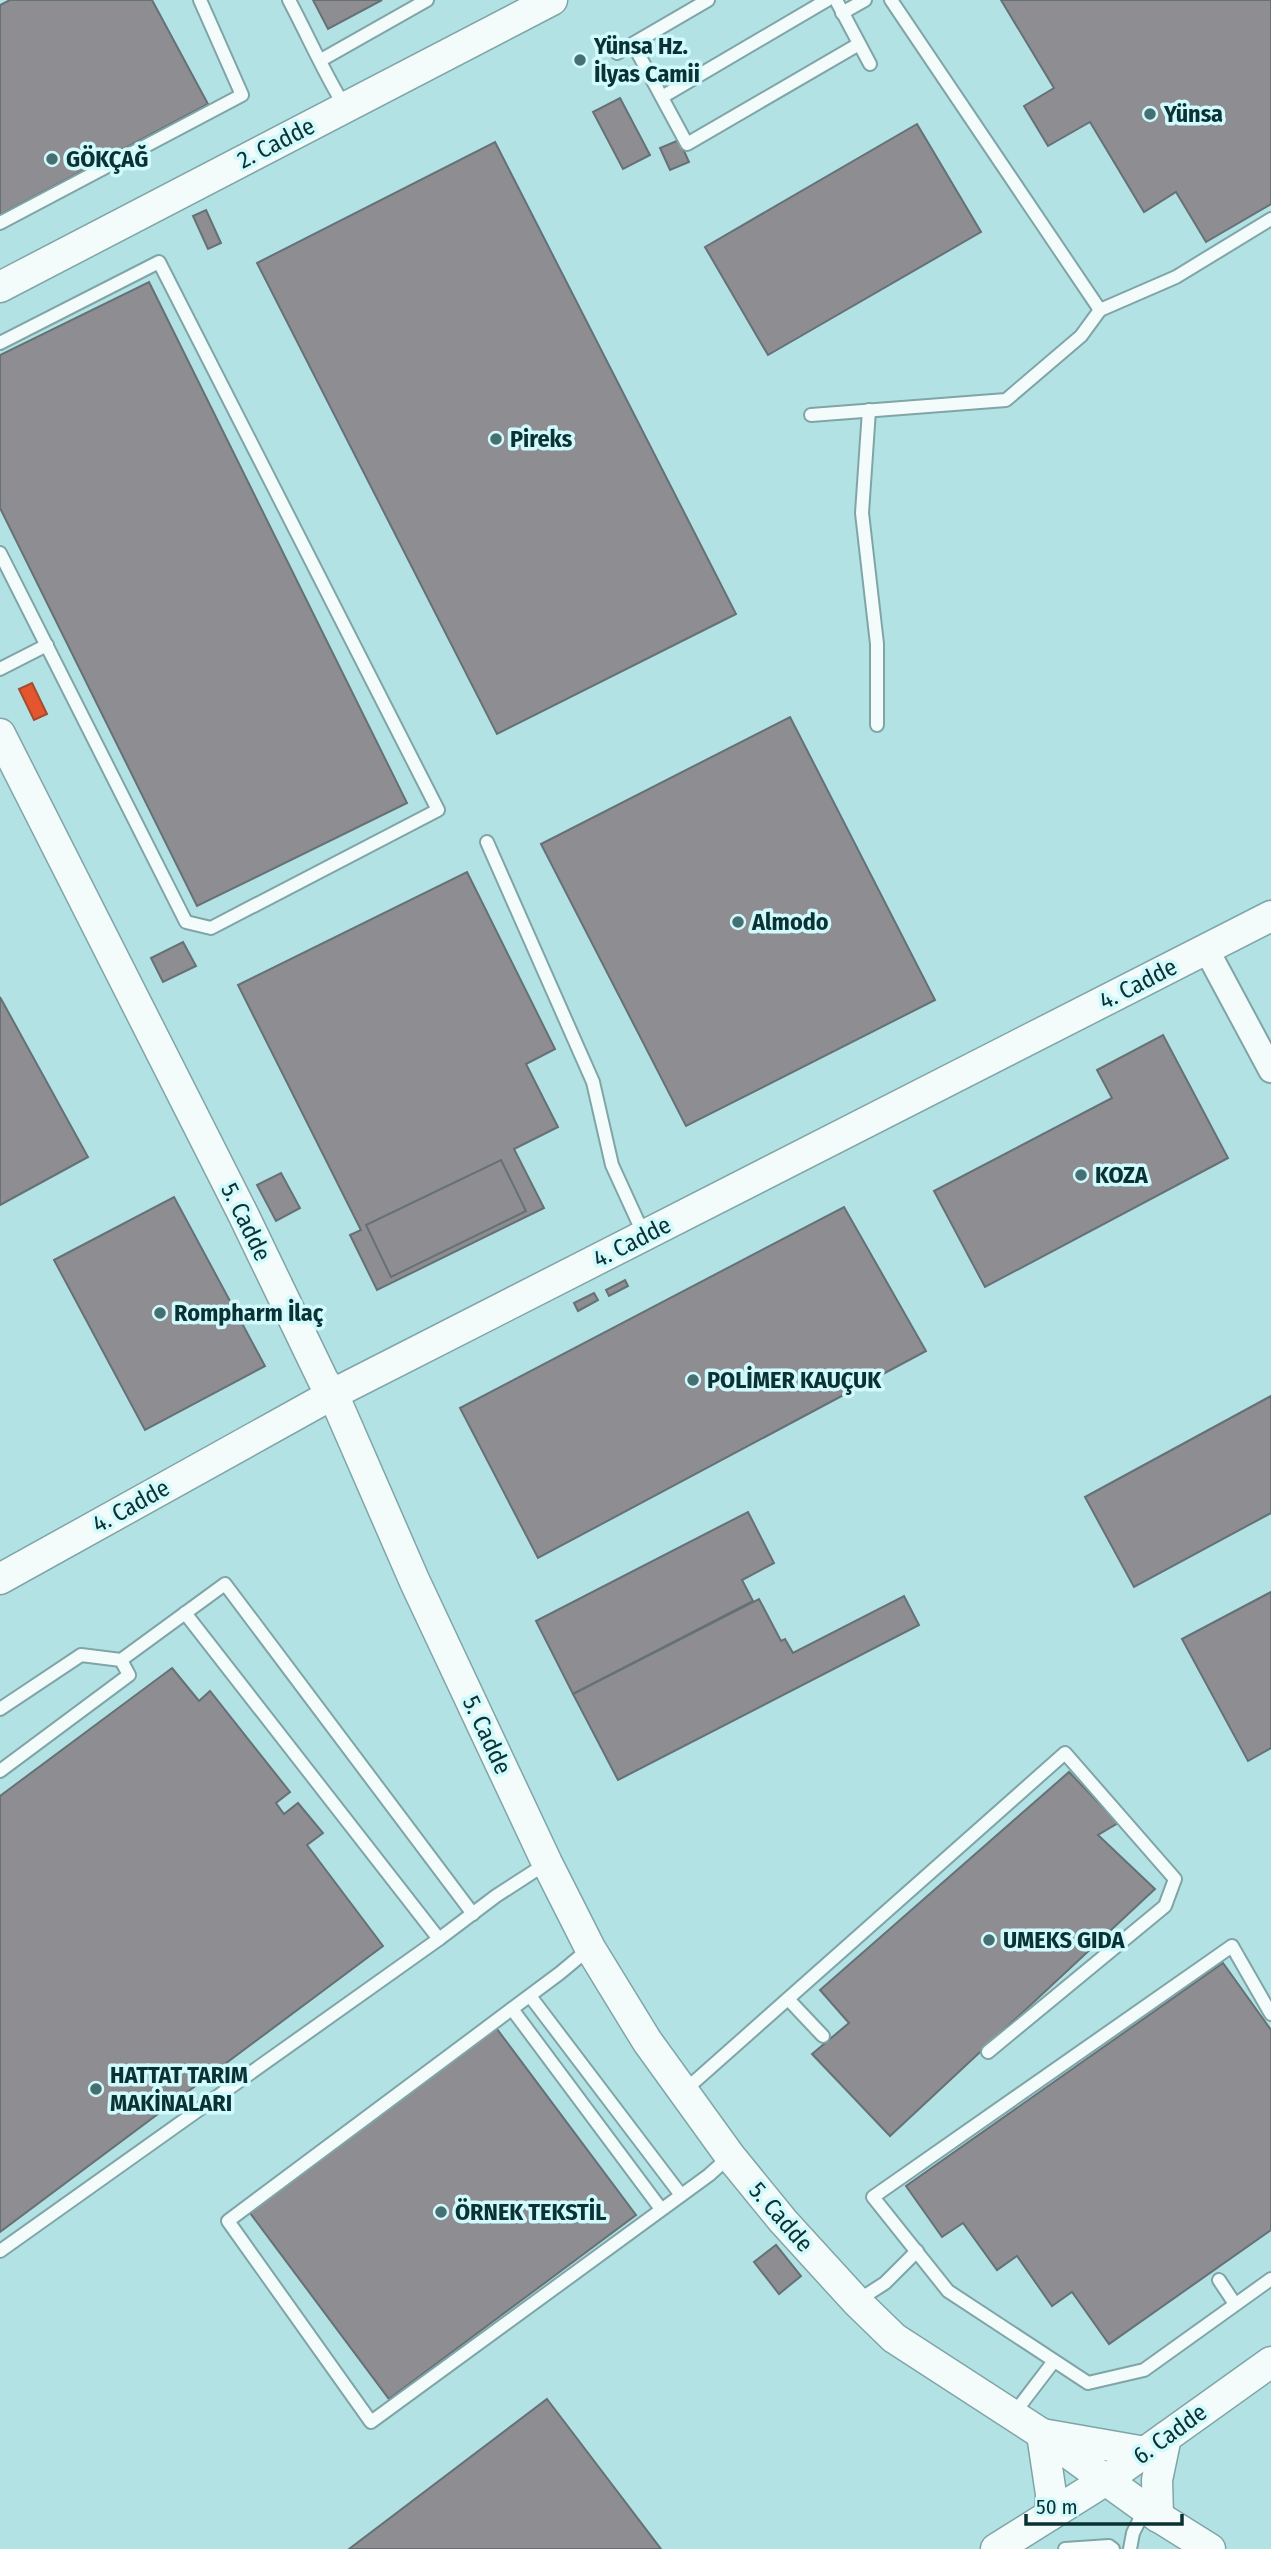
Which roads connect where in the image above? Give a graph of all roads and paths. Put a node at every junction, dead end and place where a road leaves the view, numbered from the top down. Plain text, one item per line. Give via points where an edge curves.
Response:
1 (200, 0) edge
2 (289, 0) edge
3 (427, 0) edge
4 (552, 0) edge
5 (708, 0) edge
6 (827, 0) edge
7 (835, 0) edge
8 (865, 0) edge
9 (891, 0) edge
10 (842, 13) junction
11 (633, 44) junction
12 (859, 44) junction
13 (617, 53) dead end
14 (321, 60) junction
15 (870, 64) dead end
16 (662, 97) junction
17 (345, 107) junction
18 (1271, 219) edge
19 (0, 223) edge
20 (0, 287) edge
21 (1100, 310) junction
22 (0, 343) edge
23 (869, 410) junction
24 (811, 415) dead end
25 (0, 553) edge
26 (47, 645) junction
27 (0, 669) edge
28 (877, 725) dead end
29 (0, 734) edge
30 (486, 842) dead end
31 (1271, 916) edge
32 (1206, 949) junction
33 (1271, 1070) edge
34 (644, 1236) junction
35 (333, 1394) junction
36 (0, 1579) edge
37 (186, 1613) junction
38 (121, 1660) junction
39 (0, 1709) edge
40 (0, 1771) edge
41 (547, 1863) junction
42 (473, 1914) junction
43 (439, 1939) junction
44 (590, 1948) junction
45 (530, 1996) junction
46 (788, 1999) junction
47 (512, 2009) junction
48 (1271, 2014) edge
49 (823, 2036) dead end
50 (988, 2052) dead end
51 (684, 2092) junction
52 (730, 2156) junction
53 (681, 2195) junction
54 (661, 2209) junction
55 (0, 2250) edge
56 (917, 2251) junction
57 (1271, 2279) edge
58 (1219, 2280) dead end
59 (856, 2301) junction
60 (1235, 2304) junction
61 (1054, 2361) junction
62 (1271, 2362) edge
63 (1012, 2416) junction
64 (1042, 2434) junction
65 (1156, 2444) junction
66 (1106, 2480) junction
67 (1152, 2513) junction
68 (1050, 2515) junction
69 (996, 2549) edge
70 (1065, 2549) edge
71 (1114, 2549) edge
72 (1129, 2549) edge
73 (1210, 2549) edge

1 - 19 lane via 242,96
2 - 14 lane
3 - 14 lane
4 - 17 street, 2. Cadde
5 - 11 lane
6 - 16 lane
7 - 10 lane
8 - 10 lane
9 - 21 lane
10 - 12 lane
11 - 13 lane
11 - 16 lane
12 - 15 lane
12 - 16 lane via 688,144
14 - 17 lane
17 - 20 street, 2. Cadde
18 - 21 lane via 1176,277
21 - 23 lane via 1081,336 1006,400
22 - 26 lane via 159,262 438,810 211,928 186,922
23 - 24 lane
23 - 28 lane via 862,513 877,643
25 - 26 lane
26 - 27 lane
29 - 35 street, 5. Cadde
30 - 34 lane via 593,1082 612,1165
31 - 32 street, 4. Cadde
32 - 33 street
32 - 34 street, 4. Cadde
34 - 35 street, 4. Cadde
35 - 36 street, 4. Cadde
35 - 41 street, 5. Cadde
37 - 38 lane
37 - 42 lane via 225,1584
37 - 43 lane
38 - 39 lane via 80,1655
38 - 40 lane via 129,1675
41 - 42 lane
41 - 44 street, 5. Cadde
42 - 43 lane
43 - 55 lane
44 - 45 lane
44 - 51 street, 5. Cadde
45 - 47 lane
45 - 53 lane
46 - 49 lane
46 - 50 lane via 1065,1753 1175,1880 1165,1906
46 - 51 lane
47 - 54 lane
47 - 54 lane via 228,2221 371,2422
48 - 56 lane via 1232,1946 873,2197
51 - 52 street, 5. Cadde
52 - 53 lane
52 - 59 street, 5. Cadde
53 - 54 lane
56 - 59 lane via 884,2283
56 - 61 lane via 948,2291
57 - 60 lane
58 - 60 lane
59 - 63 street, 5. Cadde via 894,2337
60 - 61 lane via 1144,2370 1088,2383
61 - 63 lane
62 - 65 street, 6. Cadde
63 - 64 street, 5. Cadde
64 - 65 street
64 - 66 street, 5. Cadde
64 - 68 street
65 - 66 street, 6. Cadde
65 - 67 street
66 - 67 street, 5. Cadde
66 - 68 street, 6. Cadde
67 - 72 lane via 1133,2533
67 - 73 street, 5. Cadde
68 - 69 street, 6. Cadde
70 - 71 lane

